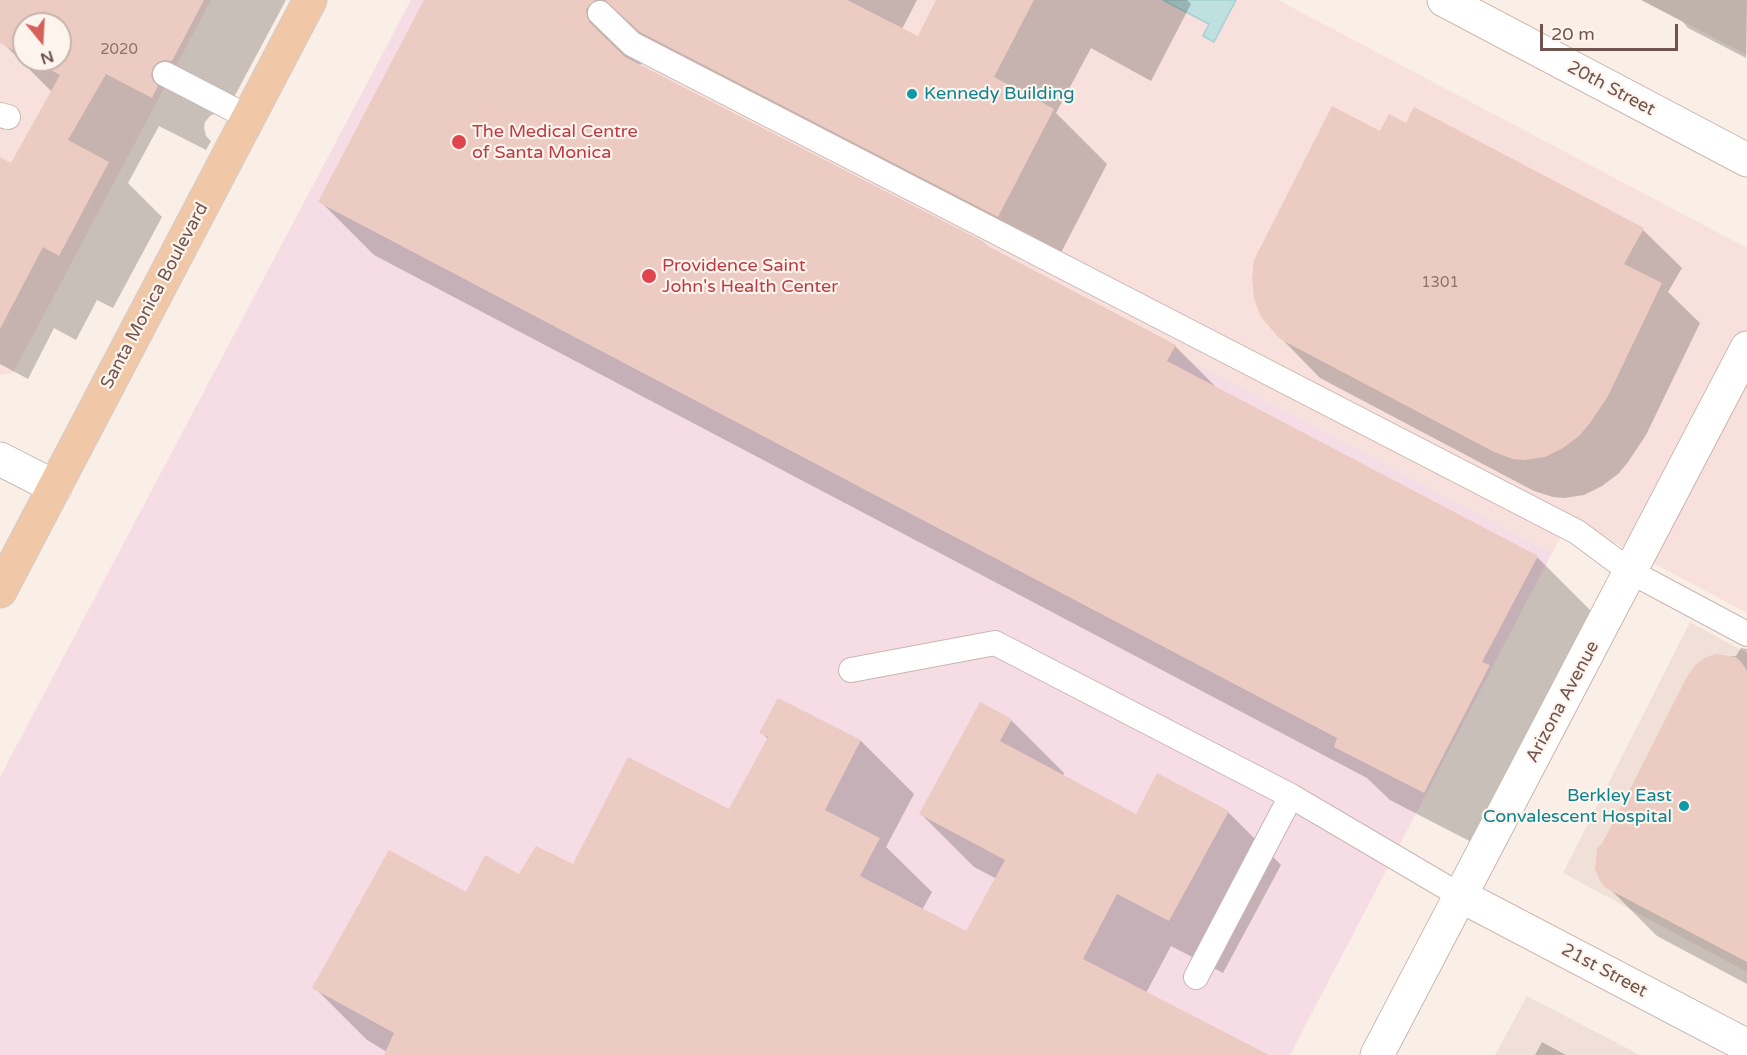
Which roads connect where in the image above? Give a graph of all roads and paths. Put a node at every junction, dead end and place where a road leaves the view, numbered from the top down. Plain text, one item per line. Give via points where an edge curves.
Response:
1 (310, 0) edge
2 (1444, 0) edge
3 (600, 13) dead end
4 (165, 74) dead end
5 (248, 117) junction
6 (1747, 160) edge
7 (1747, 348) edge
8 (0, 459) edge
9 (55, 486) junction
10 (1631, 572) junction
11 (0, 591) edge
12 (1747, 634) edge
13 (850, 670) dead end
14 (1291, 796) junction
15 (1461, 896) junction
16 (1196, 977) dead end
17 (1747, 1046) edge
18 (1377, 1055) edge

1 - 5 main road, Santa Monica Boulevard
2 - 6 street, 20th Street
3 - 10 lane via 632,44 1577,531
4 - 5 lane
5 - 9 main road, Santa Monica Boulevard
7 - 10 street, Arizona Avenue
8 - 9 street
9 - 11 main road, Santa Monica Boulevard
10 - 12 lane
10 - 15 street, Arizona Avenue
13 - 14 lane via 995,643
14 - 15 lane
14 - 16 lane
15 - 17 street, 21st Street
15 - 18 street, Arizona Avenue

